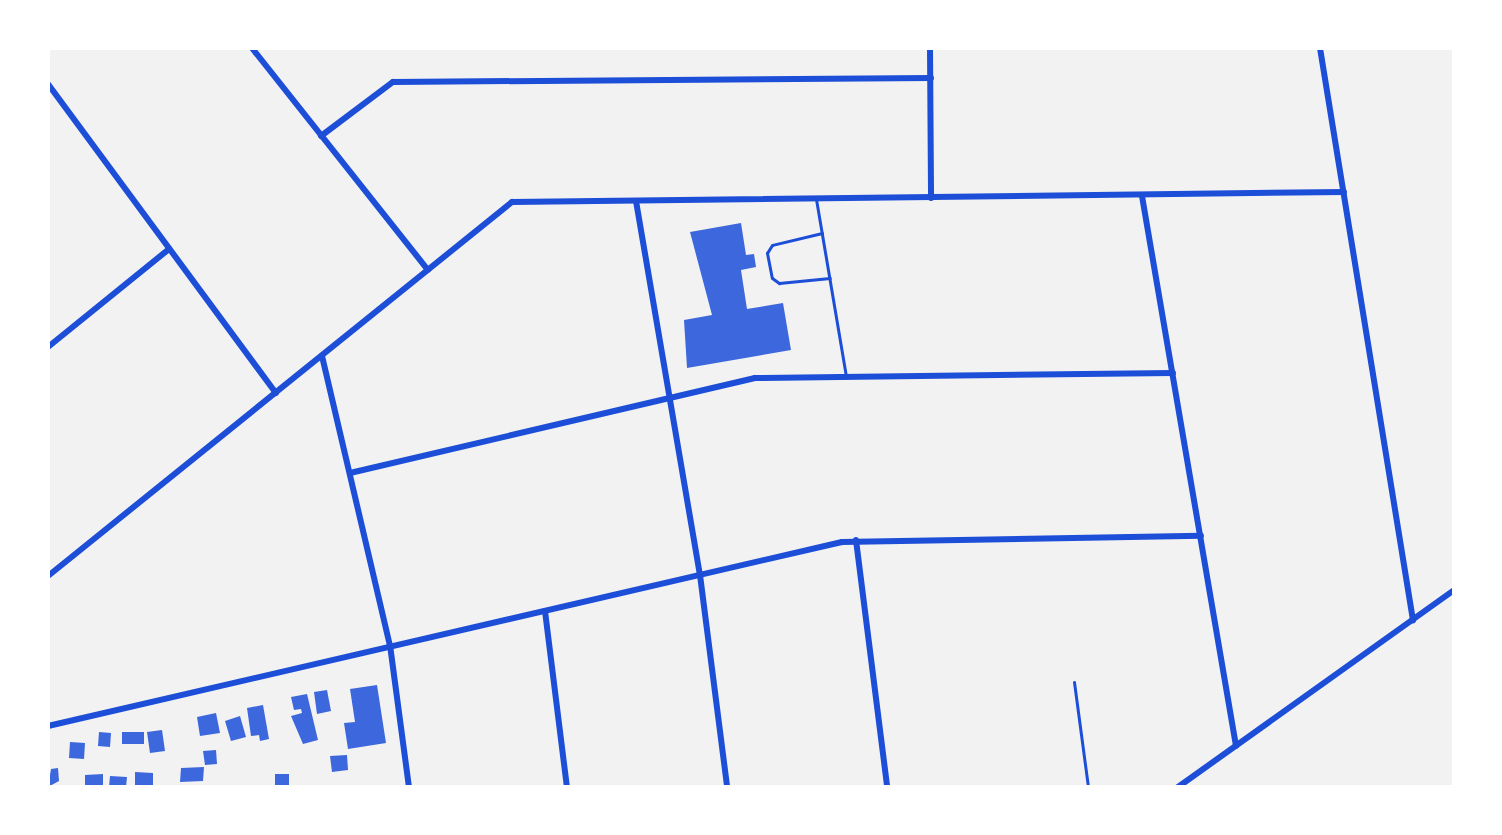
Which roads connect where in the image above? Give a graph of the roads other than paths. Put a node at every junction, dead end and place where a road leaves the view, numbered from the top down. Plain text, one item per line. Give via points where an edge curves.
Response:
1 (252, 48) edge
2 (930, 48) edge
3 (1320, 48) edge
4 (931, 78) junction
5 (48, 84) edge
6 (321, 136) junction
7 (1344, 192) junction
8 (1142, 196) junction
9 (931, 198) junction
10 (816, 199) junction
11 (636, 201) junction
12 (822, 233) junction
13 (169, 249) junction
14 (428, 270) junction
15 (830, 278) junction
16 (48, 347) edge
17 (322, 356) junction
18 (1173, 373) junction
19 (846, 377) junction
20 (276, 393) junction
21 (670, 396) junction
22 (350, 473) junction
23 (1201, 536) junction
24 (856, 540) junction
25 (700, 575) junction
26 (48, 576) edge
27 (1454, 590) edge
28 (545, 611) junction
29 (1413, 620) junction
30 (390, 645) junction
31 (1074, 682) dead end
32 (48, 726) edge
33 (1236, 746) junction
34 (409, 787) edge
35 (567, 787) edge
36 (727, 787) edge
37 (887, 787) edge
38 (1088, 787) edge
39 (1178, 787) edge

1 - 6 street
2 - 4 street
3 - 7 street
4 - 6 street via 393,82
4 - 9 street
5 - 13 street
6 - 14 street
7 - 8 street
7 - 29 street
8 - 9 street
8 - 18 street
9 - 10 street
10 - 11 street
10 - 12 lane
11 - 14 street via 512,202
11 - 21 street
12 - 15 lane
12 - 15 lane via 772,245 767,253 772,278 779,283
13 - 16 street
13 - 20 street
14 - 17 street
15 - 19 lane
17 - 20 street
17 - 22 street
18 - 19 street
18 - 23 street
19 - 21 street via 755,378
20 - 26 street
21 - 22 street
21 - 25 street
22 - 30 street
23 - 24 street
23 - 33 street
24 - 25 street
24 - 37 street
25 - 28 street
25 - 36 street
27 - 29 street
28 - 30 street
28 - 35 street
29 - 33 street
30 - 32 street
30 - 34 street
31 - 38 lane
33 - 39 street

